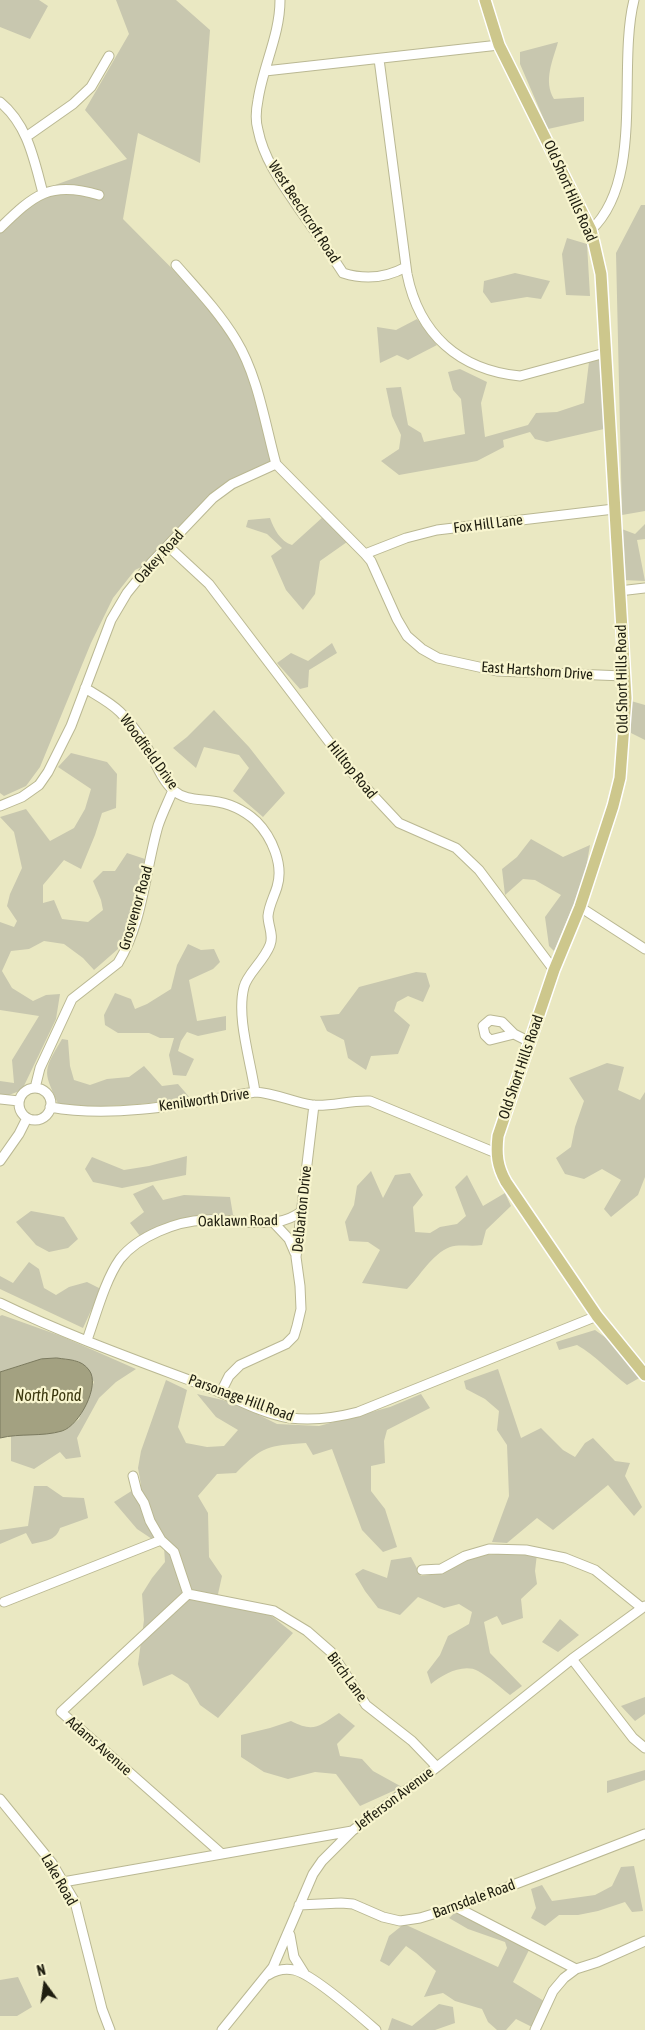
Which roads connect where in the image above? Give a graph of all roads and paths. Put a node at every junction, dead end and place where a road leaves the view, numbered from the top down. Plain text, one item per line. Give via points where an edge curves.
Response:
1 (280, 0) edge
2 (485, 0) edge
3 (634, 0) edge
4 (499, 45) junction
5 (109, 56) dead end
6 (378, 59) junction
7 (265, 71) junction
8 (0, 102) edge
9 (26, 137) junction
10 (43, 193) junction
11 (99, 196) dead end
12 (0, 228) edge
13 (590, 230) junction
14 (176, 264) dead end
15 (406, 267) junction
16 (605, 353) junction
17 (276, 464) junction
18 (614, 509) junction
19 (168, 546) junction
20 (365, 554) junction
21 (645, 588) edge
22 (619, 591) junction
23 (624, 676) junction
24 (85, 688) junction
25 (172, 790) junction
26 (0, 806) edge
27 (580, 907) junction
28 (645, 949) edge
29 (554, 970) junction
30 (514, 1034) dead end
31 (530, 1042) junction
32 (35, 1088) junction
33 (255, 1092) junction
34 (0, 1099) edge
35 (19, 1101) junction
36 (314, 1105) junction
37 (50, 1107) junction
38 (27, 1118) junction
39 (496, 1153) junction
40 (0, 1161) edge
41 (302, 1211) junction
42 (274, 1223) junction
43 (296, 1257) junction
44 (0, 1303) edge
45 (597, 1316) junction
46 (86, 1340) junction
47 (645, 1375) edge
48 (222, 1392) junction
49 (133, 1476) dead end
50 (161, 1540) junction
51 (422, 1570) dead end
52 (188, 1594) junction
53 (4, 1602) dead end
54 (644, 1607) edge
55 (572, 1659) junction
56 (645, 1748) edge
57 (437, 1767) junction
58 (0, 1799) edge
59 (352, 1831) junction
60 (645, 1834) edge
61 (222, 1854) junction
62 (63, 1882) junction
63 (299, 1905) junction
64 (456, 1907) junction
65 (290, 1928) junction
66 (645, 1941) edge
67 (576, 1969) junction
68 (306, 1975) junction
69 (262, 1980) junction
70 (110, 2030) edge
71 (222, 2030) edge
72 (376, 2030) edge
73 (535, 2030) edge

1 - 7 street, West Beechcroft Road via 276,32
2 - 4 main road, Old Short Hills Road
3 - 13 street via 629,27 626,160 610,210
4 - 6 street
4 - 13 main road, Old Short Hills Road
5 - 9 street via 91,87
6 - 7 street
6 - 15 street
7 - 15 street, West Beechcroft Road via 256,115 264,151 283,186 344,273 378,277
8 - 9 street
9 - 10 street
10 - 11 street via 78,189
10 - 12 street via 25,204
13 - 16 main road, Old Short Hills Road via 601,274
14 - 17 street via 219,314 237,341 250,372
15 - 16 street via 414,301 433,333 455,354 483,369 520,376
16 - 18 main road, Old Short Hills Road
17 - 19 street, Oakey Road via 232,484 213,498
17 - 20 street, East Hartshorn Drive
18 - 20 street, Fox Hill Lane via 436,530
18 - 22 main road, Old Short Hills Road
19 - 24 street, Oakey Road via 128,593 111,620
19 - 29 street, Hilltop Road via 209,584 355,776 398,824 456,848 479,870
20 - 23 street, East Hartshorn Drive via 407,636 438,658 497,671
21 - 22 street
22 - 23 main road, Old Short Hills Road
23 - 27 main road, Old Short Hills Road via 625,721 620,778
24 - 25 street, Woodfield Drive via 119,711 143,741
24 - 26 street via 71,726 39,785 22,797
25 - 32 street, Grosvenor Road via 123,956 72,1000 40,1068
25 - 33 street, Woodfield Drive via 191,800 226,804 248,814 269,838 277,860 279,879 268,917 272,935 259,965 244,986 242,1005
27 - 28 street
27 - 29 main road, Old Short Hills Road
29 - 31 main road, Old Short Hills Road
30 - 31 street
31 - 39 main road, Old Short Hills Road via 498,1136
32 - 35 street via 24,1092
32 - 37 street via 47,1094
33 - 36 street, Kenilworth Drive
33 - 37 street, Kenilworth Drive via 142,1109
34 - 35 street
35 - 38 street via 20,1110
36 - 39 street, Kenilworth Drive via 370,1101
36 - 41 street, Delbarton Drive
37 - 38 street via 41,1118
38 - 40 street
39 - 45 main road, Old Short Hills Road via 499,1170 506,1182
41 - 42 street, Oaklawn Road
41 - 43 street, Delbarton Drive
42 - 43 street via 289,1239
42 - 46 street, Oaklawn Road via 204,1220 147,1237 133,1246 112,1273
43 - 48 street, Delbarton Drive via 301,1309 294,1336 278,1349 240,1365 229,1376
44 - 46 street, Parsonage Hill Road
45 - 47 main road, Old Short Hills Road
45 - 48 street, Parsonage Hill Road via 390,1400 338,1417 288,1418
46 - 48 street, Parsonage Hill Road
49 - 50 street via 137,1492
50 - 52 street via 174,1552
50 - 53 street
51 - 54 street via 441,1569 465,1556 489,1549 526,1550 565,1558 595,1570
52 - 57 street, Birch Lane via 274,1611 307,1631 331,1652 366,1705 412,1741
52 - 61 street, Adams Avenue via 61,1712
54 - 55 street, Jefferson Avenue
55 - 56 street via 633,1738
55 - 57 street, Jefferson Avenue
57 - 59 street, Jefferson Avenue
58 - 62 street, Lake Road via 52,1863
59 - 61 street, Jefferson Avenue
59 - 63 street via 322,1861
60 - 64 street, Barnsdale Road
61 - 62 street, Jefferson Avenue
62 - 70 street, Lake Road via 75,1902
63 - 64 street, Barnsdale Road via 353,1904 400,1921
63 - 65 street
64 - 67 street
65 - 68 street via 290,1946
65 - 69 street via 273,1967
66 - 67 street via 605,1960
67 - 73 street via 553,1991
68 - 69 street via 286,1969 272,1972
68 - 72 street
69 - 71 street

